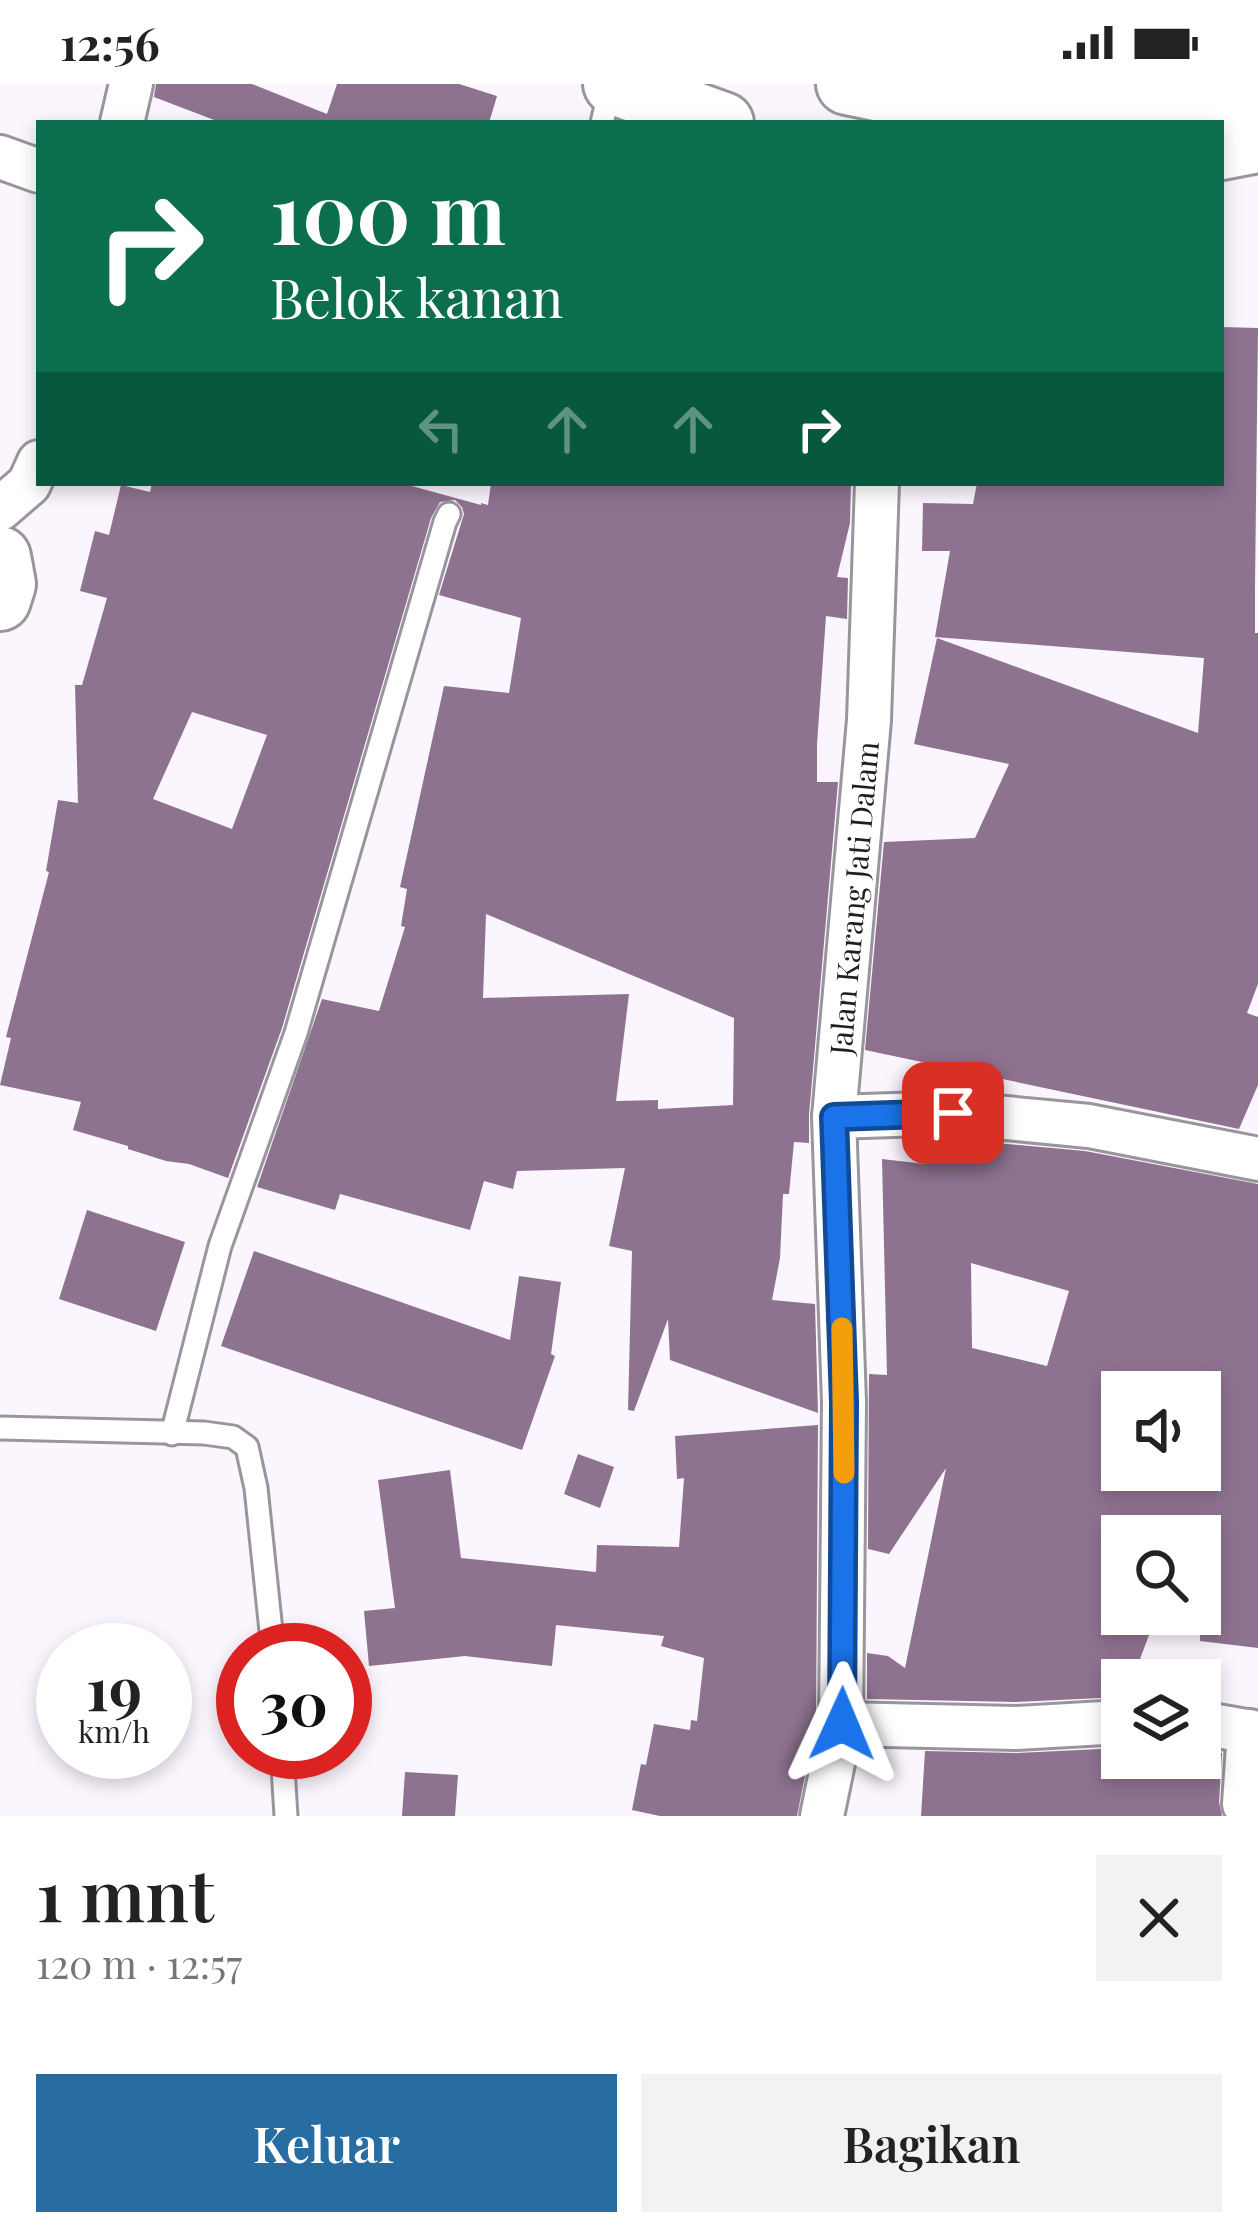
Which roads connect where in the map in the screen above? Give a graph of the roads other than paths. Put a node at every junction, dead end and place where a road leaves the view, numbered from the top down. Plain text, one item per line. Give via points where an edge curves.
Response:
1 (131, 84) edge
2 (613, 84) edge
3 (847, 84) edge
4 (1258, 88) edge
5 (123, 120) edge
6 (603, 120) edge
7 (715, 120) edge
8 (1258, 142) edge
9 (1224, 148) edge
10 (0, 157) edge
11 (36, 170) edge
12 (36, 469) edge
13 (877, 486) edge
14 (0, 508) edge
15 (449, 514) dead end
16 (0, 556) edge
17 (0, 601) edge
18 (834, 1117) junction
19 (1258, 1160) edge
20 (0, 1428) edge
21 (172, 1434) junction
22 (270, 1623) edge
23 (1101, 1723) edge
24 (842, 1724) junction
25 (1221, 1726) edge
26 (1254, 1732) edge
27 (284, 1779) edge
28 (1244, 1804) dead end
29 (286, 1816) edge
30 (822, 1816) edge

1 - 5 street
2 - 6 lane
2 - 7 main road
3 - 4 main road via 938,103
8 - 9 main road
10 - 11 street
12 - 14 street
13 - 18 street, Jalan Karang Jati Dalam via 868,720
15 - 21 lane via 296,1033 220,1246
16 - 17 main road
18 - 19 street via 953,1113 1089,1126
18 - 24 street, Jalan Karang Jati Dalam via 844,1402
20 - 21 lane
21 - 22 lane via 233,1437 247,1448
23 - 24 street
24 - 30 street, Jalan Karang Jati Dalam
25 - 26 street
26 - 28 street
27 - 29 lane

